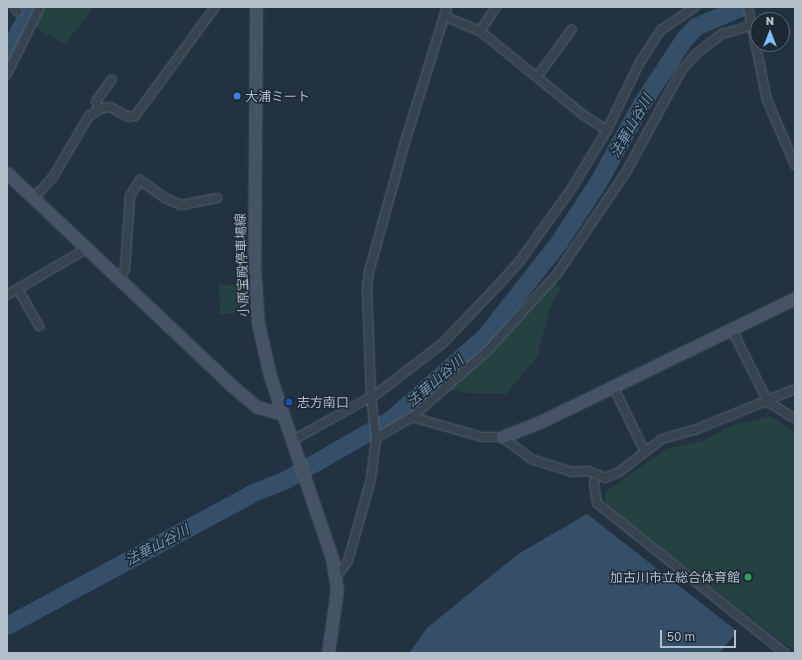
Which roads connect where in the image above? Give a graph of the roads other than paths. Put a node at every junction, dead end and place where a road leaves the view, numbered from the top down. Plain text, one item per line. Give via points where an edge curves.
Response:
1 (40, 7) edge
2 (215, 7) edge
3 (256, 7) edge
4 (447, 7) edge
5 (496, 7) edge
6 (695, 7) edge
7 (444, 16) junction
8 (750, 26) edge
9 (572, 29) dead end
10 (480, 31) junction
11 (758, 52) edge
12 (7, 74) edge
13 (537, 77) junction
14 (112, 79) dead end
15 (99, 110) junction
16 (607, 130) junction
17 (795, 165) edge
18 (7, 173) edge
19 (217, 198) dead end
20 (33, 199) junction
21 (86, 249) junction
22 (119, 279) junction
23 (18, 289) junction
24 (7, 295) edge
25 (795, 298) edge
26 (39, 326) dead end
27 (731, 328) junction
28 (613, 386) junction
29 (795, 389) edge
30 (372, 397) junction
31 (768, 402) junction
32 (283, 414) junction
33 (412, 417) junction
34 (795, 420) edge
35 (502, 437) junction
36 (376, 438) junction
37 (294, 443) junction
38 (645, 452) junction
39 (594, 482) dead end
40 (336, 578) junction
41 (328, 653) edge
42 (785, 653) edge

1 - 12 street
2 - 15 street via 135,116 129,117 110,107
3 - 32 street, 小原宝殿停車場線 via 254,289 263,353
4 - 7 street
5 - 10 street
6 - 16 street via 662,30 640,62
7 - 10 street
7 - 30 street via 405,142 369,272 367,288
8 - 33 street via 722,34 696,54 681,71 626,172 557,274 489,349
9 - 13 street
10 - 13 street
11 - 17 street via 768,100 780,135
13 - 16 street
14 - 15 street via 96,101
15 - 20 street via 89,116 53,177
16 - 30 street via 572,188 515,267 443,343
18 - 20 street
19 - 22 street via 180,205 164,198 140,180 130,196 126,269
20 - 21 street
21 - 22 street
21 - 23 street
22 - 32 street via 257,407
23 - 24 street
23 - 26 street
25 - 27 street
27 - 28 street
27 - 31 street
28 - 35 street
28 - 38 street
29 - 31 street
30 - 36 street
30 - 37 street
31 - 34 street
31 - 38 street via 697,429 662,439
32 - 37 street, 小原宝殿停車場線
33 - 35 street via 482,437
33 - 36 street
35 - 38 street via 531,459 572,472 588,471 605,478 619,472
36 - 40 street via 370,479 348,561
37 - 40 street, 小原宝殿停車場線 via 332,558
39 - 42 street via 597,503
40 - 41 street, 小原宝殿停車場線 via 336,601

